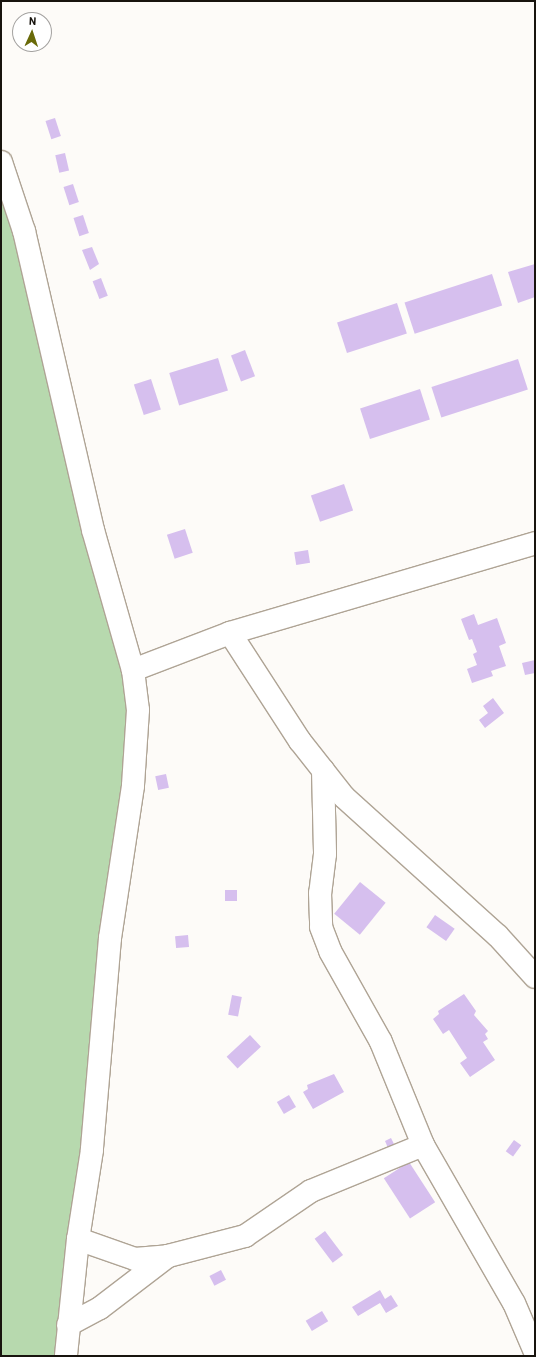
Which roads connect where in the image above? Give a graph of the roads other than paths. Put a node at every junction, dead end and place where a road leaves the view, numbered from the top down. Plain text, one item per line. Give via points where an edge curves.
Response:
1 (1, 162) edge
2 (535, 543) edge
3 (230, 633) junction
4 (133, 670) junction
5 (323, 770) junction
6 (535, 977) edge
7 (424, 1145) junction
8 (78, 1240) junction
9 (168, 1256) junction
10 (68, 1325) junction
11 (535, 1352) edge
12 (66, 1356) edge

1 - 4 street via 24,231 92,530
2 - 3 street
3 - 4 street
3 - 5 street via 300,741
4 - 8 street via 138,710 133,786 110,938 92,1150
5 - 6 street via 344,797 498,936
5 - 7 street via 325,854 320,893 321,927 330,951 381,1042
7 - 9 street via 311,1191 245,1236
7 - 11 street via 514,1303
8 - 9 street via 135,1259
8 - 10 street
9 - 10 street via 100,1308
10 - 12 street

